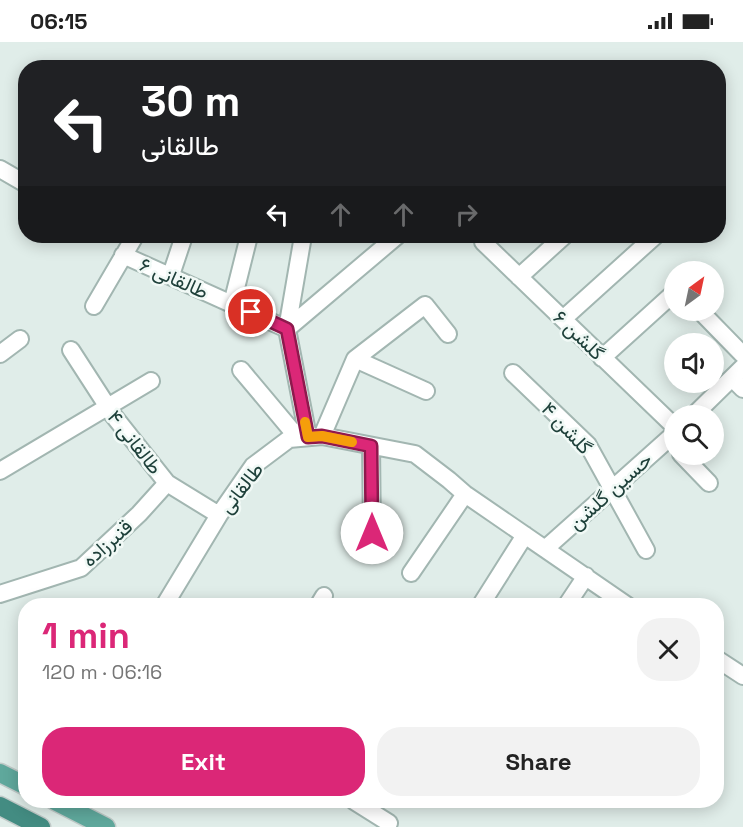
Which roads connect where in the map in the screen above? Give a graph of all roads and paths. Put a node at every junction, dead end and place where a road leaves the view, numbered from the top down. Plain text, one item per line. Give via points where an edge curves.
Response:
1 (0, 169) edge
2 (18, 179) edge
3 (131, 243) edge
4 (182, 243) edge
5 (247, 243) edge
6 (302, 243) edge
7 (389, 243) edge
8 (484, 243) edge
9 (556, 243) edge
10 (647, 243) edge
11 (123, 255) junction
12 (171, 275) junction
13 (519, 277) junction
14 (664, 302) edge
15 (232, 304) junction
16 (94, 306) dead end
17 (563, 319) junction
18 (710, 321) edge
19 (287, 329) junction
20 (448, 333) dead end
21 (20, 339) dead end
22 (71, 350) dead end
23 (0, 354) edge
24 (743, 355) edge
25 (602, 358) junction
26 (355, 359) junction
27 (241, 370) dead end
28 (513, 373) dead end
29 (739, 378) edge
30 (152, 381) dead end
31 (426, 391) dead end
32 (706, 405) edge
33 (108, 408) junction
34 (664, 427) edge
35 (309, 437) junction
36 (664, 445) edge
37 (371, 446) junction
38 (692, 465) edge
39 (0, 471) edge
40 (167, 483) junction
41 (709, 483) dead end
42 (612, 490) junction
43 (465, 494) junction
44 (219, 515) junction
45 (372, 533) dead end
46 (525, 535) junction
47 (545, 549) junction
48 (646, 550) dead end
49 (411, 573) dead end
50 (586, 576) junction
51 (1, 591) edge
52 (169, 598) edge
53 (485, 598) edge
54 (571, 598) edge
55 (617, 598) edge
56 (724, 664) edge
57 (743, 676) edge
58 (0, 773) edge
59 (18, 780) edge
60 (0, 806) edge
61 (69, 808) edge
62 (365, 808) edge
63 (389, 823) dead end
64 (41, 827) edge
65 (106, 827) edge

1 - 2 street
3 - 11 street
4 - 12 street
5 - 15 street
6 - 19 street
7 - 19 street
8 - 13 street, گلشن ۶
9 - 13 street
10 - 17 street
11 - 12 street, طالقانی ۶
11 - 16 street
12 - 15 street, طالقانی ۶
13 - 17 street, گلشن ۶
14 - 25 street
15 - 19 street, طالقانی ۶
17 - 25 street, گلشن ۶
18 - 24 street
19 - 35 street
20 - 26 street via 425,305
21 - 23 street
22 - 33 street, طالقانی ۴
25 - 34 street, گلشن ۶
26 - 31 street
26 - 35 street
27 - 35 street
28 - 42 street, گلشن ۴ via 588,445
29 - 32 street
30 - 33 street
33 - 39 street
33 - 40 street, طالقانی ۴
35 - 37 street
35 - 44 street, طالقانی via 289,439 253,466
36 - 42 street, حسین گلشن
37 - 43 street via 415,454
37 - 45 street
38 - 41 street
40 - 44 street, طالقانی ۴
40 - 51 street, قنبرزاده via 81,568
42 - 47 street, حسین گلشن
42 - 48 street, گلشن ۴
43 - 46 street
43 - 49 street
44 - 52 street, طالقانی
46 - 47 street
46 - 53 street
47 - 50 street
50 - 54 street
50 - 55 street
56 - 57 street
58 - 59 main road
60 - 64 highway
61 - 65 main road
62 - 63 street

